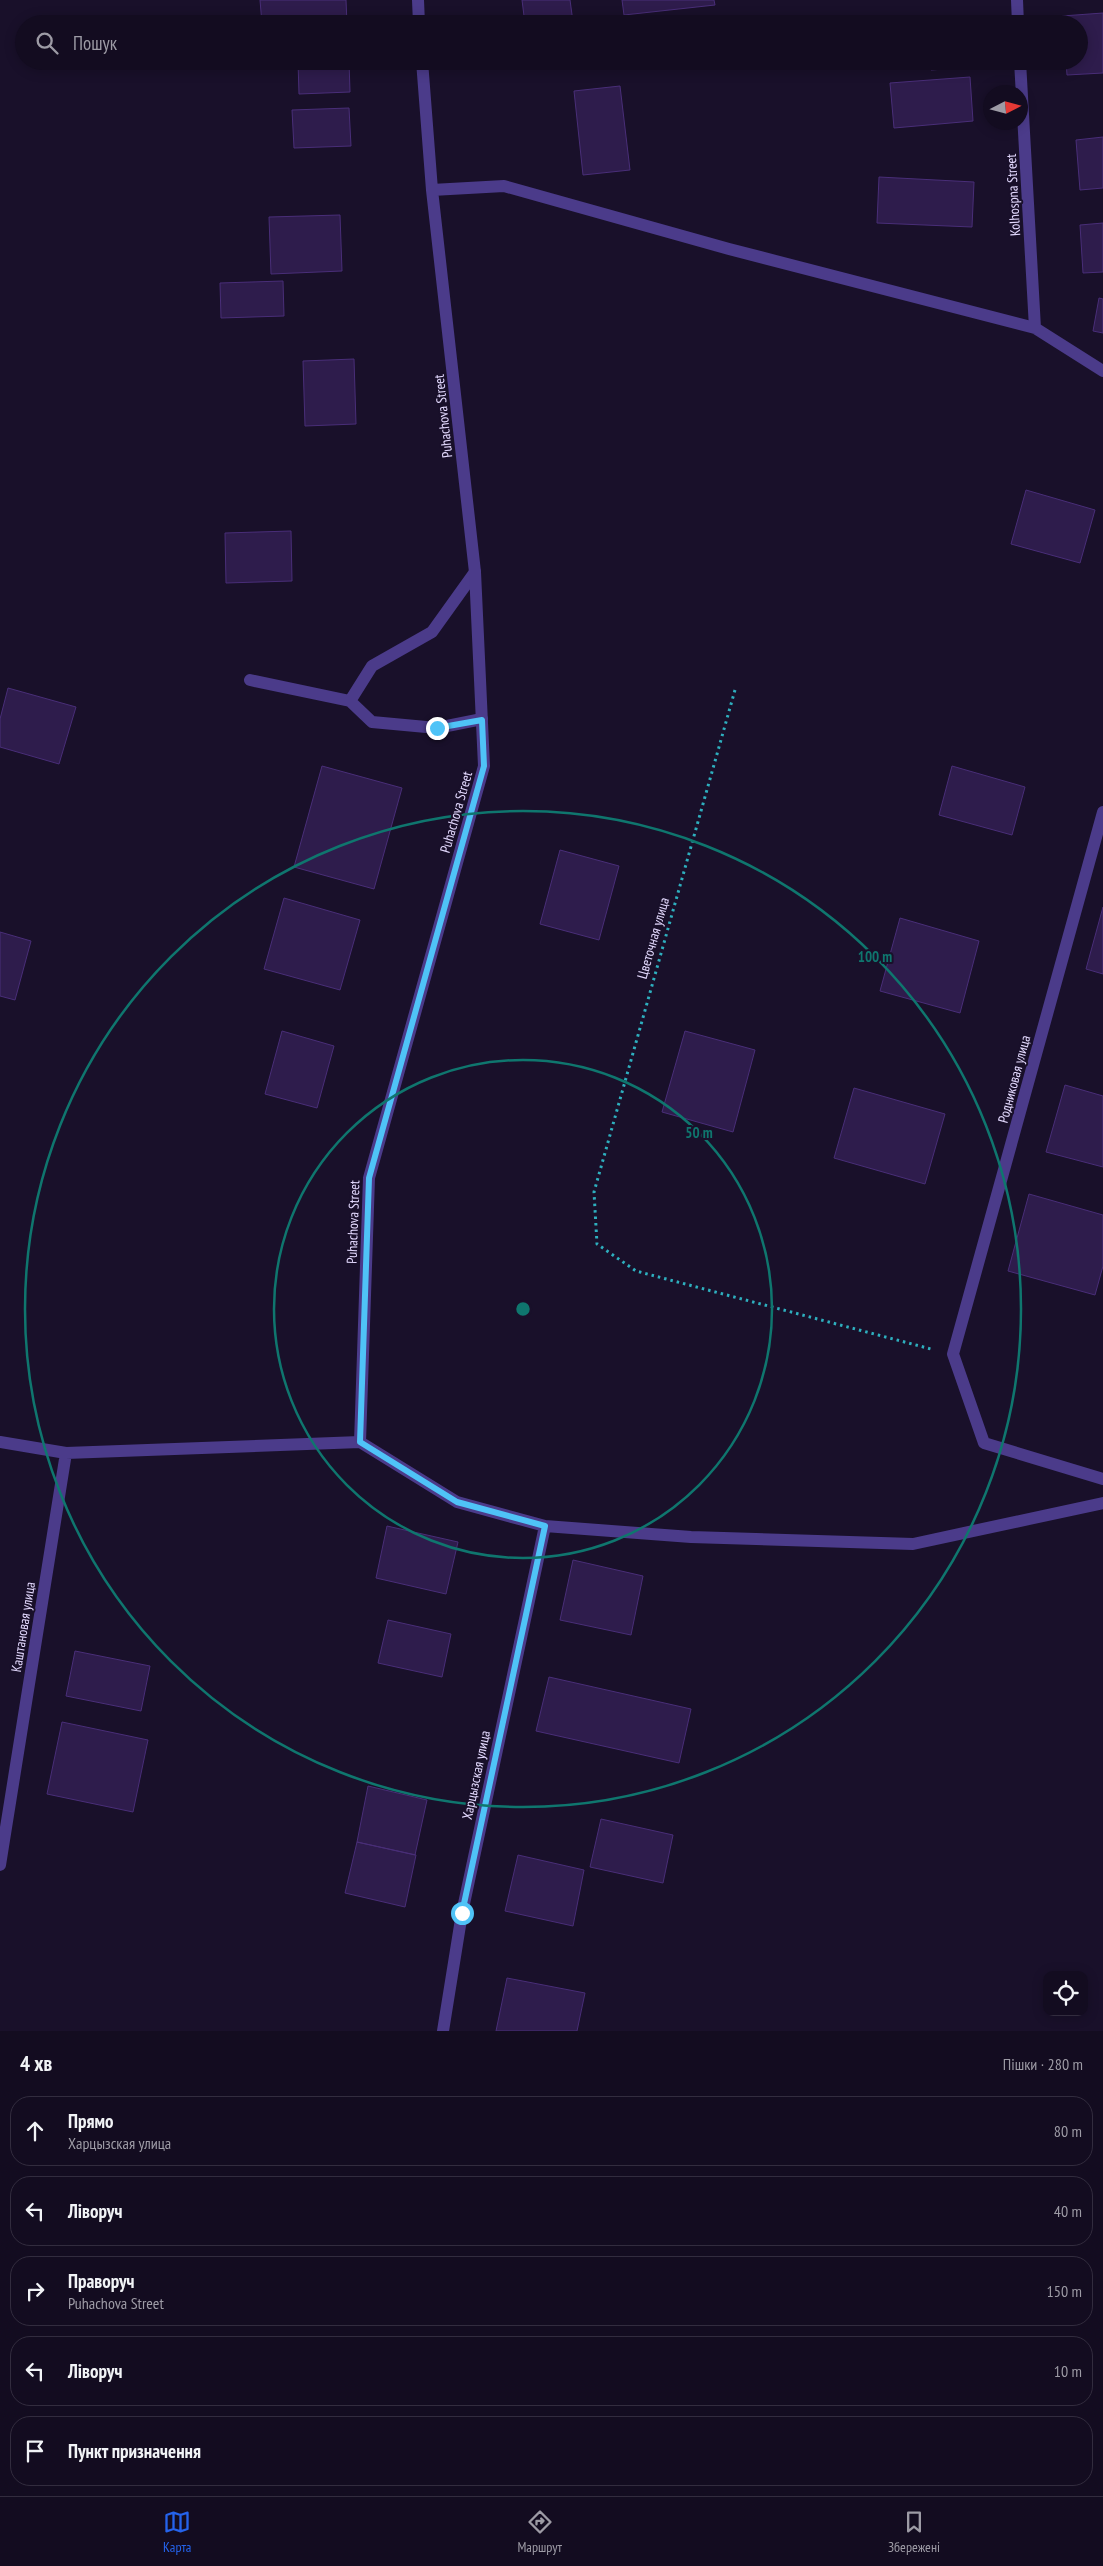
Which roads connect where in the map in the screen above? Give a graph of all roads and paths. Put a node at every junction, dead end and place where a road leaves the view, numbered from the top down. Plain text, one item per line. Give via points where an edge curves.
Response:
1 (418, 0) edge
2 (1017, 0) edge
3 (419, 15) edge
4 (1018, 15) edge
5 (423, 70) edge
6 (1021, 70) edge
7 (432, 190) junction
8 (1035, 328) junction
9 (1103, 371) edge
10 (475, 572) junction
11 (250, 680) dead end
12 (734, 690) dead end
13 (350, 701) junction
14 (482, 720) junction
15 (1103, 812) edge
16 (953, 1354) junction
17 (0, 1442) edge
18 (360, 1442) junction
19 (66, 1453) junction
20 (1103, 1479) edge
21 (1103, 1504) edge
22 (545, 1526) junction
23 (0, 1865) edge
24 (443, 2031) edge

1 - 3 street
2 - 4 street
5 - 7 street, Puhachova Street
6 - 8 street, Kolhospna Street
7 - 8 street via 504,186 729,249
7 - 10 street, Puhachova Street
8 - 9 street
10 - 13 street via 432,632 372,666
10 - 14 street, Puhachova Street
11 - 13 street
12 - 16 path, Цветочная улица via 594,1192 597,1244 636,1271
13 - 14 street via 372,722 437,728
14 - 18 street, Puhachova Street via 484,766 369,1178
15 - 16 street, Родниковая улица
16 - 20 street via 984,1443
17 - 19 street
18 - 19 street
18 - 22 street via 457,1502
19 - 23 street, Каштановая улица
21 - 22 street via 913,1544 691,1537
22 - 24 street, Харцызская улица via 462,1913

